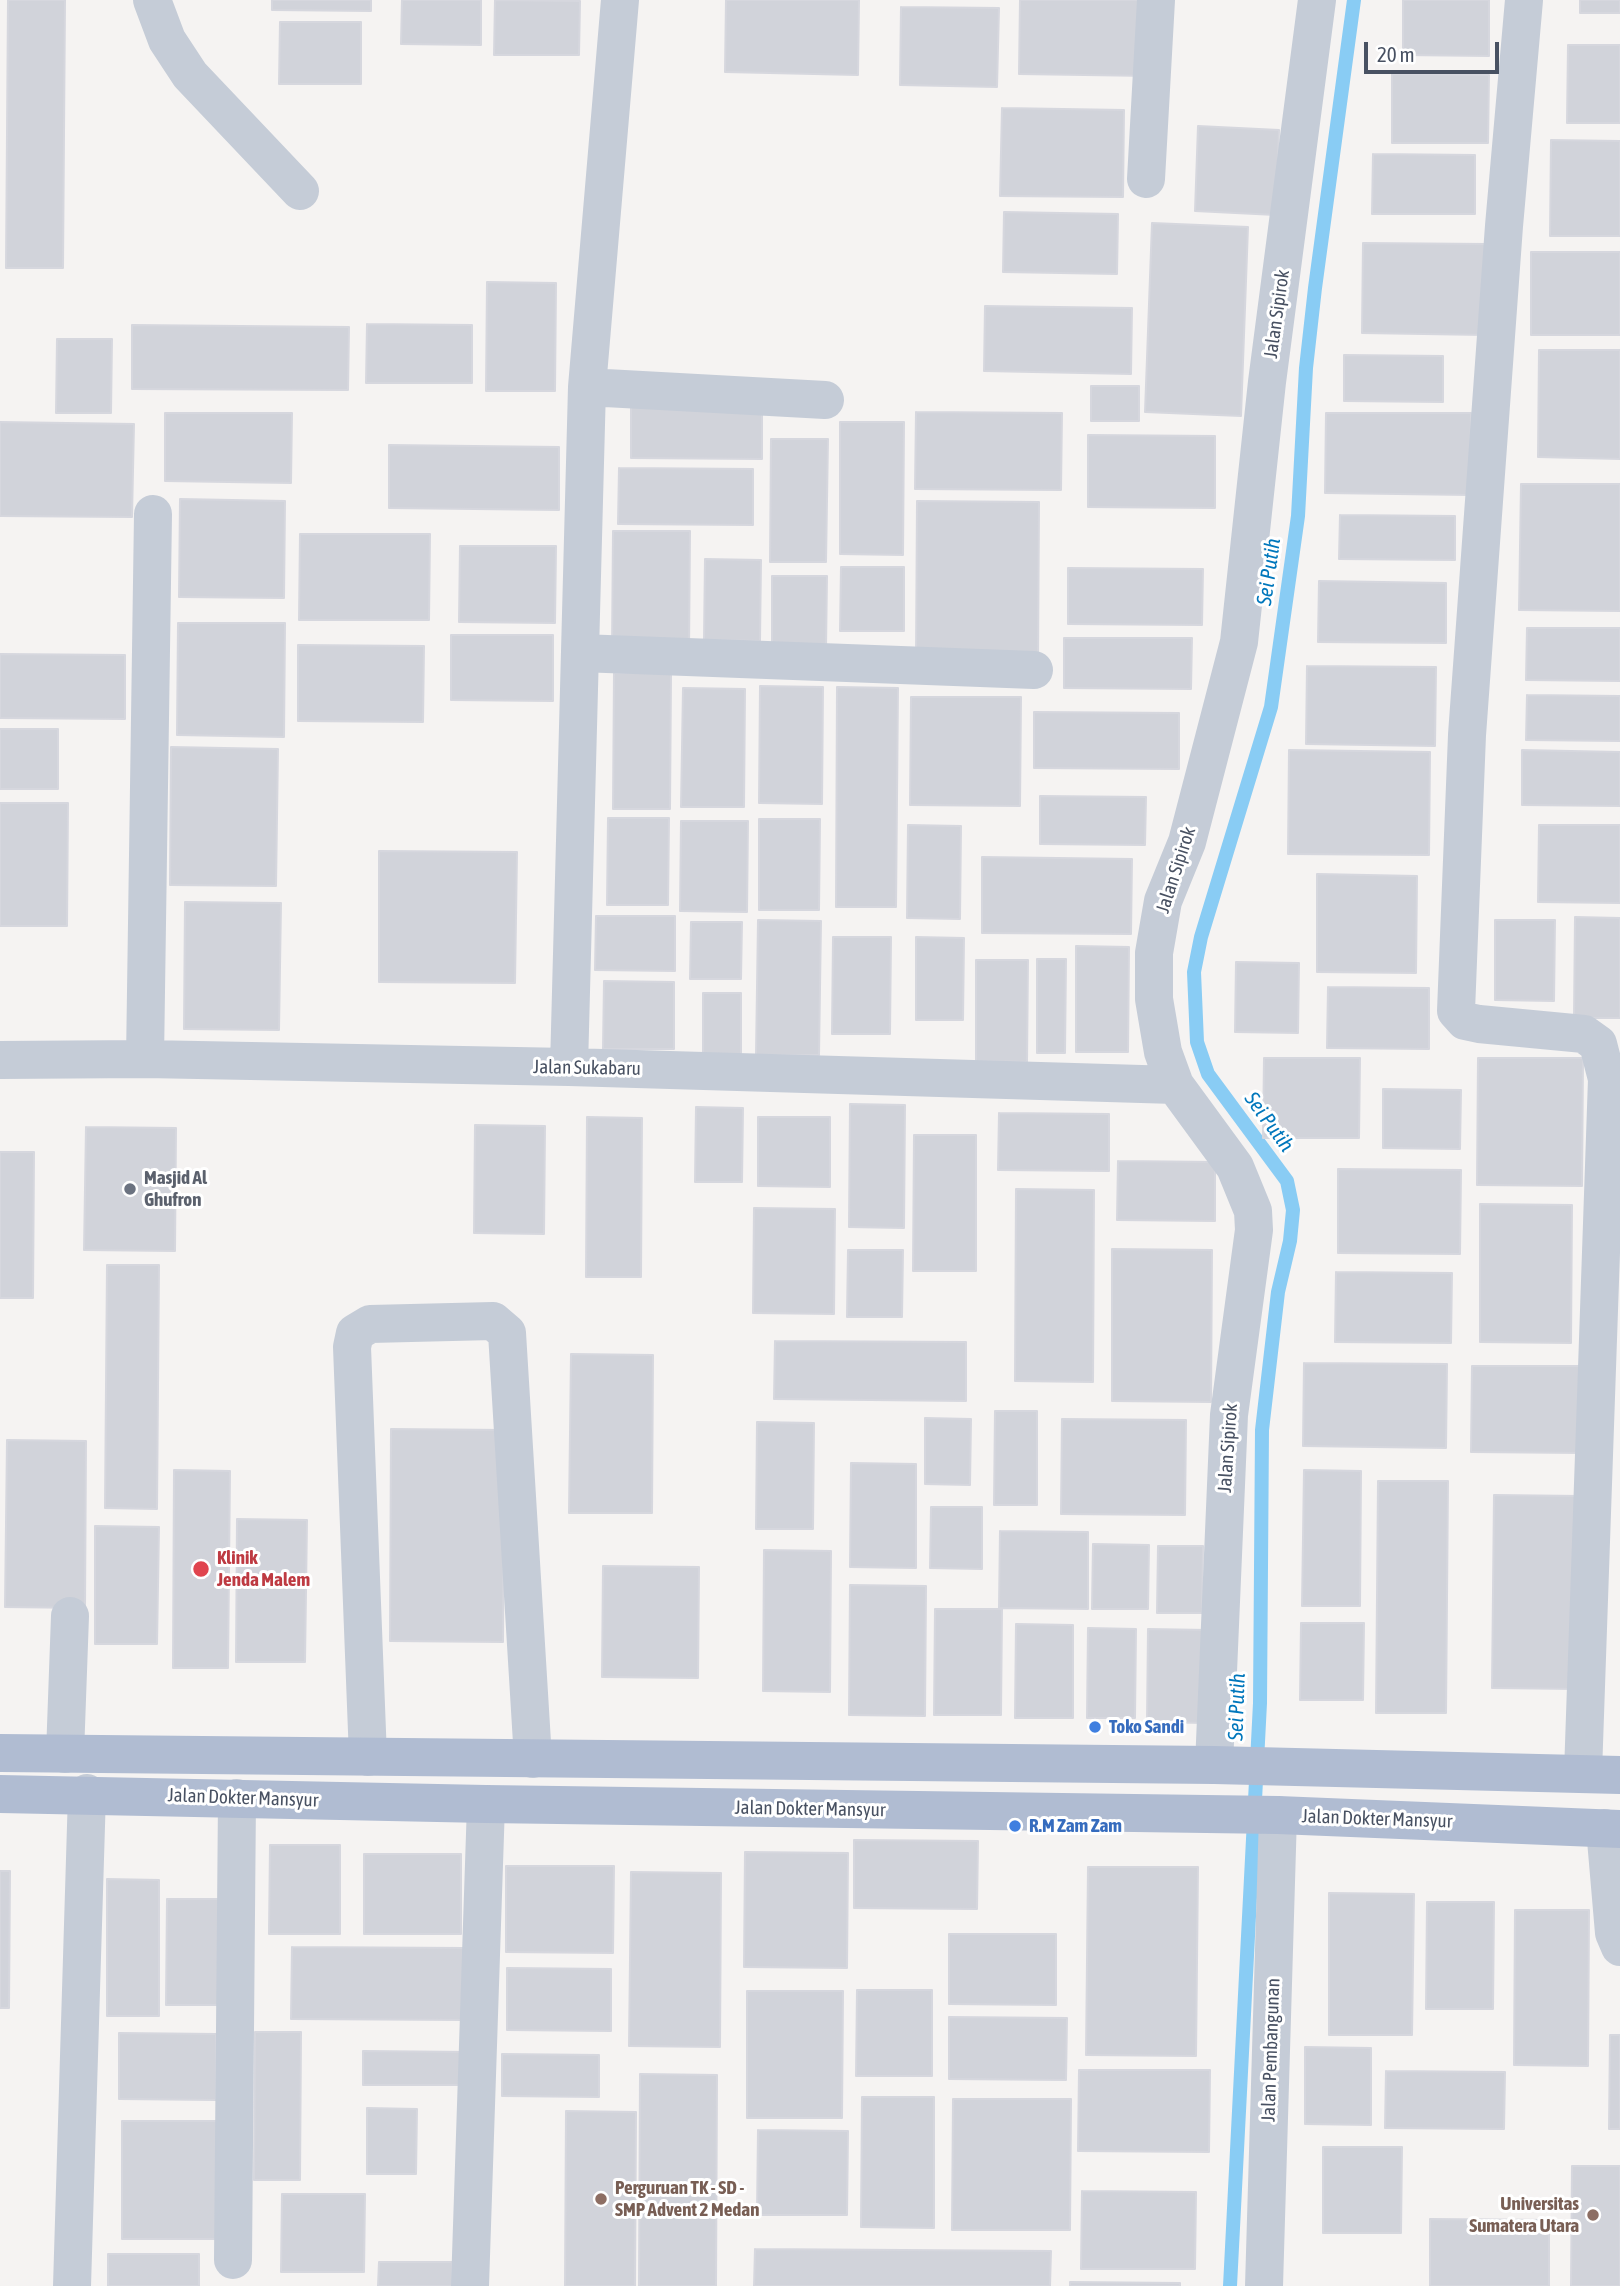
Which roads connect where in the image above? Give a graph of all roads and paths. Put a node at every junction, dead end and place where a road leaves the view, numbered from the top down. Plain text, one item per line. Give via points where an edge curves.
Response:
1 (152, 0) edge
2 (620, 0) edge
3 (1156, 0) edge
4 (1317, 0) edge
5 (1524, 0) edge
6 (1146, 179) dead end
7 (300, 191) dead end
8 (587, 387) junction
9 (825, 400) dead end
10 (153, 514) dead end
11 (580, 653) junction
12 (1034, 670) dead end
13 (145, 1059) junction
14 (0, 1060) edge
15 (569, 1067) junction
16 (1175, 1084) junction
17 (70, 1616) dead end
18 (0, 1753) edge
19 (65, 1754) junction
20 (368, 1756) junction
21 (533, 1759) junction
22 (1222, 1765) junction
23 (1602, 1774) edge
24 (87, 1793) junction
25 (0, 1794) edge
26 (237, 1798) junction
27 (486, 1804) junction
28 (1273, 1815) junction
29 (1613, 1828) edge
30 (1620, 1947) edge
31 (233, 2260) dead end
32 (72, 2286) edge
33 (470, 2286) edge
34 (1264, 2286) edge

1 - 7 street via 167,40 190,75
2 - 8 street
3 - 6 street
4 - 16 street, Jalan Sipirok via 1238,642 1187,842 1163,901 1154,953 1154,999 1163,1052
5 - 23 street via 1467,736 1456,1011 1465,1021 1479,1024 1584,1034 1598,1044 1605,1071
8 - 9 street
8 - 11 street
10 - 13 street
11 - 12 street
11 - 15 street
13 - 14 street, Jalan Sukabaru
13 - 15 street, Jalan Sukabaru
15 - 16 street, Jalan Sukabaru
16 - 22 street, Jalan Sipirok via 1235,1167 1253,1211 1229,1415
17 - 19 street
18 - 19 main road
19 - 20 main road
20 - 21 main road
20 - 21 street via 355,1333 370,1324 493,1321 507,1333
21 - 22 main road
22 - 23 main road
24 - 25 main road, Jalan Dokter Mansyur
24 - 26 main road, Jalan Dokter Mansyur
24 - 32 street
26 - 27 main road, Jalan Dokter Mansyur
26 - 31 street
27 - 28 main road, Jalan Dokter Mansyur
27 - 33 street
28 - 29 main road, Jalan Dokter Mansyur
28 - 34 street, Jalan Pembangunan
29 - 30 street via 1614,1933

